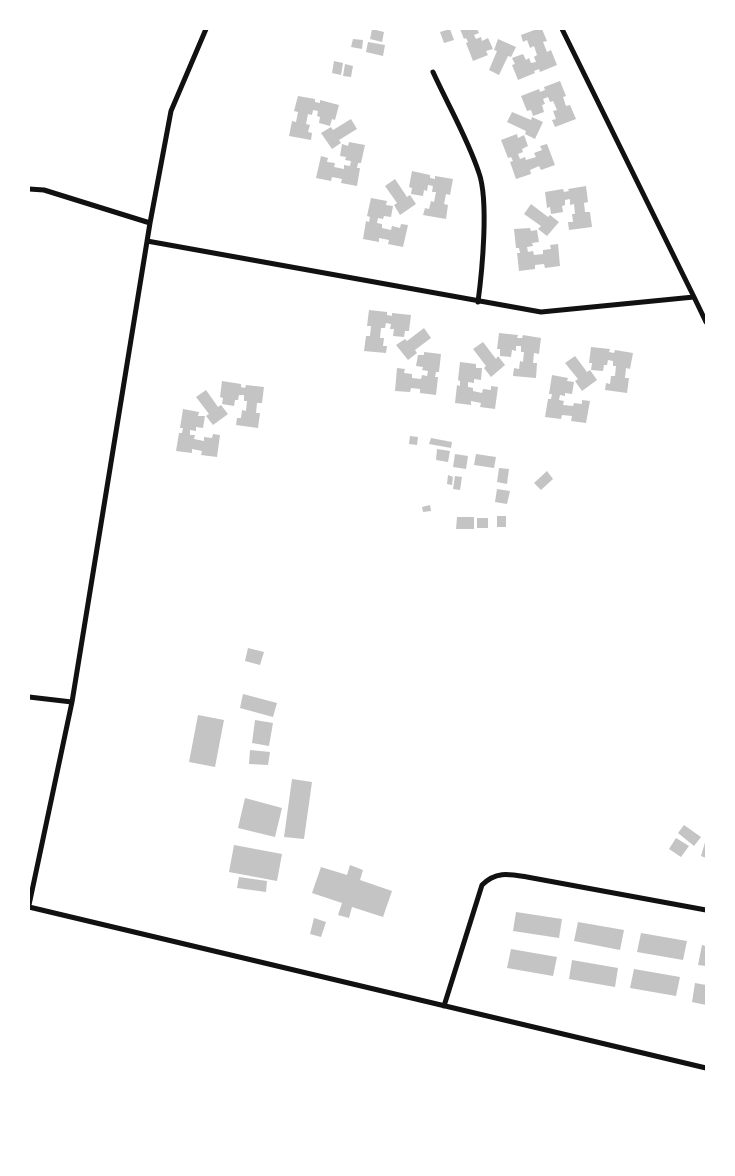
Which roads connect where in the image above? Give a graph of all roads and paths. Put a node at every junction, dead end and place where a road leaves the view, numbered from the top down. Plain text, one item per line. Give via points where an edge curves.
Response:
1 (206, 29) edge
2 (562, 29) edge
3 (433, 72) dead end
4 (29, 189) edge
5 (150, 223) junction
6 (147, 242) junction
7 (694, 297) junction
8 (478, 302) junction
9 (706, 322) edge
10 (29, 697) edge
11 (72, 702) junction
12 (29, 906) edge
13 (706, 910) edge
14 (444, 1006) junction
15 (706, 1068) edge

1 - 5 street via 171,111
2 - 7 street
3 - 8 street via 480,174 483,214
4 - 5 street via 44,190
5 - 6 street
6 - 8 street
6 - 11 street
7 - 8 street via 541,312
7 - 9 street
10 - 11 street
11 - 12 street
12 - 14 street
13 - 14 street via 528,877 491,876 482,885
14 - 15 street

